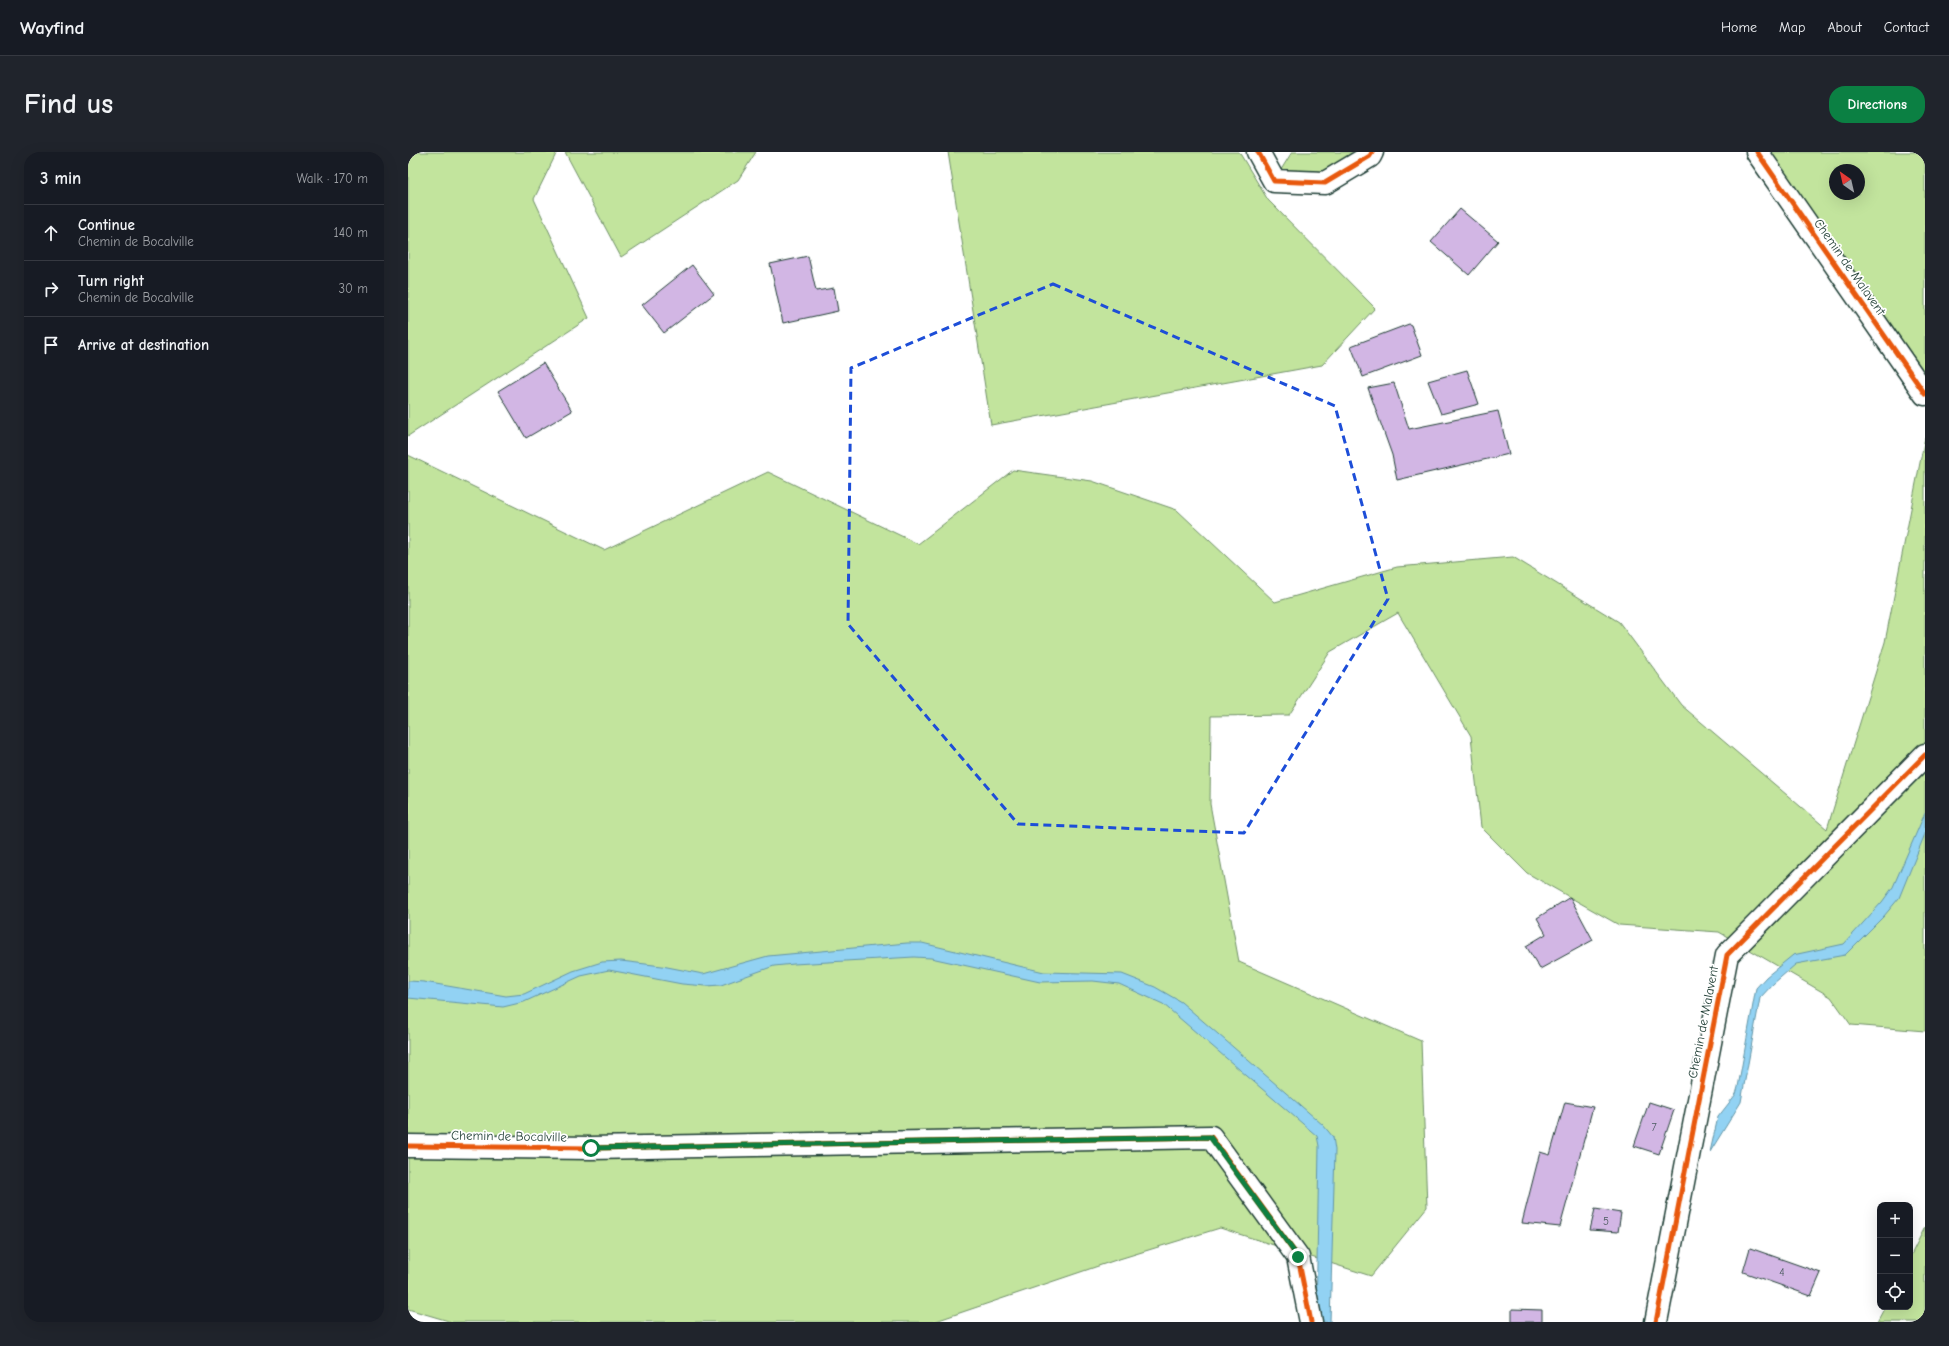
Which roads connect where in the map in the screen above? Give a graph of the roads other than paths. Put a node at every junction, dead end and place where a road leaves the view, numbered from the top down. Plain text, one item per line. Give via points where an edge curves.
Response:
1 (1258, 152) edge
2 (1372, 152) edge
3 (1757, 152) edge
4 (1925, 394) edge
5 (1925, 755) edge
6 (408, 1146) edge
7 (1311, 1322) edge
8 (1656, 1322) edge

1 - 2 street via 1274,181 1325,183 1370,156
3 - 4 street, Chemin de Malavent
5 - 8 street, Chemin de Malavent via 1727,955
6 - 7 street, Chemin de Bocalville via 591,1148 1210,1137 1298,1257

